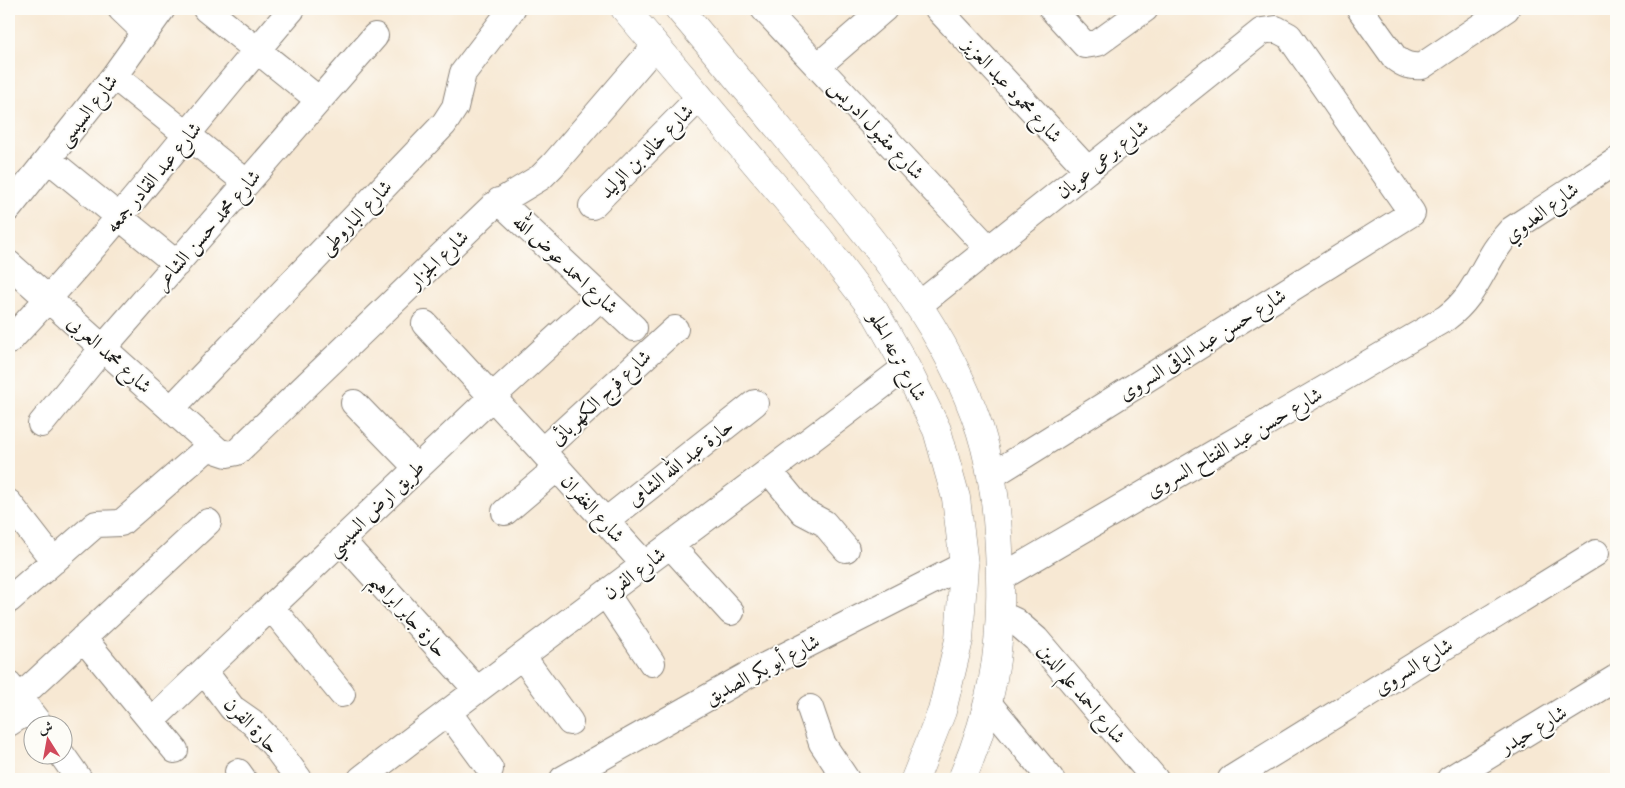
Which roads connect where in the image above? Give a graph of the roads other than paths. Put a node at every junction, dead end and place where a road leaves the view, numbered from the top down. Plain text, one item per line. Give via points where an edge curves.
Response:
1 (121, 9) edge
2 (162, 9) edge
3 (206, 9) edge
4 (292, 9) edge
5 (512, 9) edge
6 (625, 9) edge
7 (679, 9) edge
8 (764, 9) edge
9 (884, 9) edge
10 (1052, 9) edge
11 (1145, 9) edge
12 (1360, 9) edge
13 (1506, 9) edge
14 (946, 12) edge
15 (145, 32) junction
16 (375, 36) dead end
17 (656, 45) junction
18 (257, 50) junction
19 (818, 66) junction
20 (114, 76) junction
21 (700, 97) junction
22 (319, 100) junction
23 (785, 135) junction
24 (189, 136) junction
25 (48, 159) junction
26 (752, 159) junction
27 (1616, 161) edge
28 (1088, 170) junction
29 (17, 179) edge
30 (247, 183) junction
31 (499, 200) junction
32 (592, 206) dead end
33 (9, 208) edge
34 (1412, 213) joint
35 (119, 217) junction
36 (989, 249) junction
37 (9, 264) edge
38 (177, 264) junction
39 (601, 297) junction
40 (48, 299) junction
41 (1466, 302) joint
42 (920, 304) junction
43 (425, 324) dead end
44 (634, 328) dead end
45 (675, 328) dead end
46 (9, 341) edge
47 (103, 348) junction
48 (906, 366) junction
49 (492, 397) junction
50 (755, 403) dead end
51 (354, 404) dead end
52 (171, 409) junction
53 (41, 424) dead end
54 (211, 445) junction
55 (549, 459) junction
56 (418, 468) junction
57 (770, 472) junction
58 (992, 476) junction
59 (9, 504) edge
60 (505, 512) dead end
61 (606, 521) junction
62 (208, 522) dead end
63 (341, 540) junction
64 (671, 546) junction
65 (846, 549) dead end
66 (1596, 553) dead end
67 (54, 560) junction
68 (645, 565) junction
69 (964, 565) junction
70 (1000, 578) junction
71 (606, 594) junction
72 (9, 600) edge
73 (271, 607) junction
74 (731, 612) dead end
75 (1002, 615) junction
76 (83, 638) junction
77 (522, 656) junction
78 (652, 663) dead end
79 (204, 671) junction
80 (1612, 689) edge
81 (477, 690) junction
82 (342, 694) dead end
83 (988, 703) junction
84 (21, 708) edge
85 (810, 708) dead end
86 (448, 712) junction
87 (151, 721) junction
88 (570, 722) dead end
89 (176, 750) dead end
90 (70, 766) edge
91 (490, 769) dead end
92 (79, 779) edge
93 (299, 779) edge
94 (361, 779) edge
95 (562, 779) edge
96 (846, 779) edge
97 (914, 779) edge
98 (962, 779) edge
99 (1051, 779) edge
100 (1155, 779) edge
101 (1230, 779) edge
102 (1450, 779) edge

1 - 15 street
2 - 15 street, شارع السيسى
3 - 18 street
4 - 18 street, شارع عبد القادر جمعه
5 - 52 street, شارع الباروطى via 463,73 454,107 444,124
6 - 17 street, شارع ترعه الحلو
7 - 23 street, شارع ترعه الحلو
8 - 19 street, شارع مقبول ادريس
9 - 19 street
10 - 11 street via 1085,45 1098,43
12 - 13 street via 1395,58 1412,67 1422,66
14 - 28 street, شارع محمود عبد العزيز
15 - 20 street, شارع السيسى
16 - 22 street, شارع محمد حسن الشاعر
17 - 21 street, شارع ترعه الحلو
17 - 31 street, شارع الجزار via 553,165 526,187
18 - 22 street
18 - 24 street, شارع عبد القادر جمعه
19 - 36 street, شارع مقبول ادريس
20 - 24 street
20 - 25 street, شارع السيسى
21 - 26 street, شارع ترعه الحلو
21 - 32 street, شارع خالد بن الوليد
22 - 30 street, شارع محمد حسن الشاعر
23 - 26 street
23 - 42 street, شارع ترعه الحلو
24 - 30 street
24 - 35 street, شارع عبد القادر جمعه
25 - 29 street, شارع السيسى
25 - 35 street
26 - 48 street, شارع ترعه الحلو via 818,237 875,312
27 - 41 street, شارع العدوي via 1511,230 1498,243
28 - 34 street, شارع برعى عويان via 1262,31 1276,30 1288,36
28 - 36 street, شارع برعى عويان
29 - 33 street, شارع السيسى
30 - 38 street, شارع محمد حسن الشاعر
31 - 39 street, شارع احمد عوض الله
31 - 54 street, شارع الجزار via 237,452 227,454
34 - 58 street, شارع حسن عبد الباقى السروى
35 - 38 street
35 - 40 street, شارع عبد القادر جمعه
36 - 42 street, شارع برعى عويان
37 - 40 street, شارع محمد العربى
38 - 47 street, شارع محمد حسن الشاعر
39 - 44 street, شارع احمد عوض الله
39 - 49 street, طريق ارض السيسي
40 - 46 street, شارع عبد القادر جمعه
40 - 47 street, شارع محمد العربى
41 - 70 street, شارع حسن عبد الفتاح السروى via 1437,324
42 - 58 street, شارع ترعه الحلو via 964,387
43 - 49 street, شارع فرج الكهربائى
45 - 55 street, شارع فرج الكهربائى
47 - 52 street, شارع محمد العربى
47 - 53 street, شارع محمد حسن الشاعر
48 - 57 street, شارع الفرن
48 - 69 street, شارع ترعه الحلو via 937,430 956,498
49 - 55 street, شارع فرج الكهربائى
49 - 56 street, طريق ارض السيسي
50 - 61 street, حارة عبد الله الشامى
51 - 56 street
52 - 54 street, شارع محمد العربى
54 - 67 street via 121,523 96,524
55 - 60 street
55 - 61 street, شارع الغفران
56 - 63 street, طريق ارض السيسي
57 - 64 street, شارع الفرن
57 - 65 street via 803,512 824,523
58 - 70 street, شارع ترعه الحلو via 1000,527
59 - 67 street
61 - 68 street, شارع الغفران
62 - 76 street
63 - 73 street, طريق ارض السيسي
63 - 81 street, حارة جابر ابراهيم
64 - 68 street, شارع الفرن
64 - 74 street
66 - 101 street, شارع السروى
67 - 72 street
68 - 71 street, شارع الفرن
69 - 95 street, شارع أبو بكر الصديق via 755,671
69 - 97 street, شارع ترعه الحلو via 956,649 942,711
70 - 75 street, شارع ترعه الحلو
71 - 77 street, شارع الفرن
71 - 78 street
73 - 79 street, طريق ارض السيسي
73 - 82 street
75 - 83 street, شارع ترعه الحلو
75 - 100 street, شارع احمد علم الدين via 1036,638
76 - 84 street
76 - 87 street
77 - 81 street, شارع الفرن
77 - 88 street
79 - 87 street, طريق ارض السيسي
79 - 93 street, حارة الفرن via 232,708 252,722 273,744
80 - 102 street, شارع حيدر
81 - 86 street, شارع الفرن
83 - 98 street, شارع ترعه الحلو
83 - 99 street
85 - 96 street via 822,744
86 - 91 street
86 - 94 street, شارع الفرن
87 - 89 street
90 - 92 street

